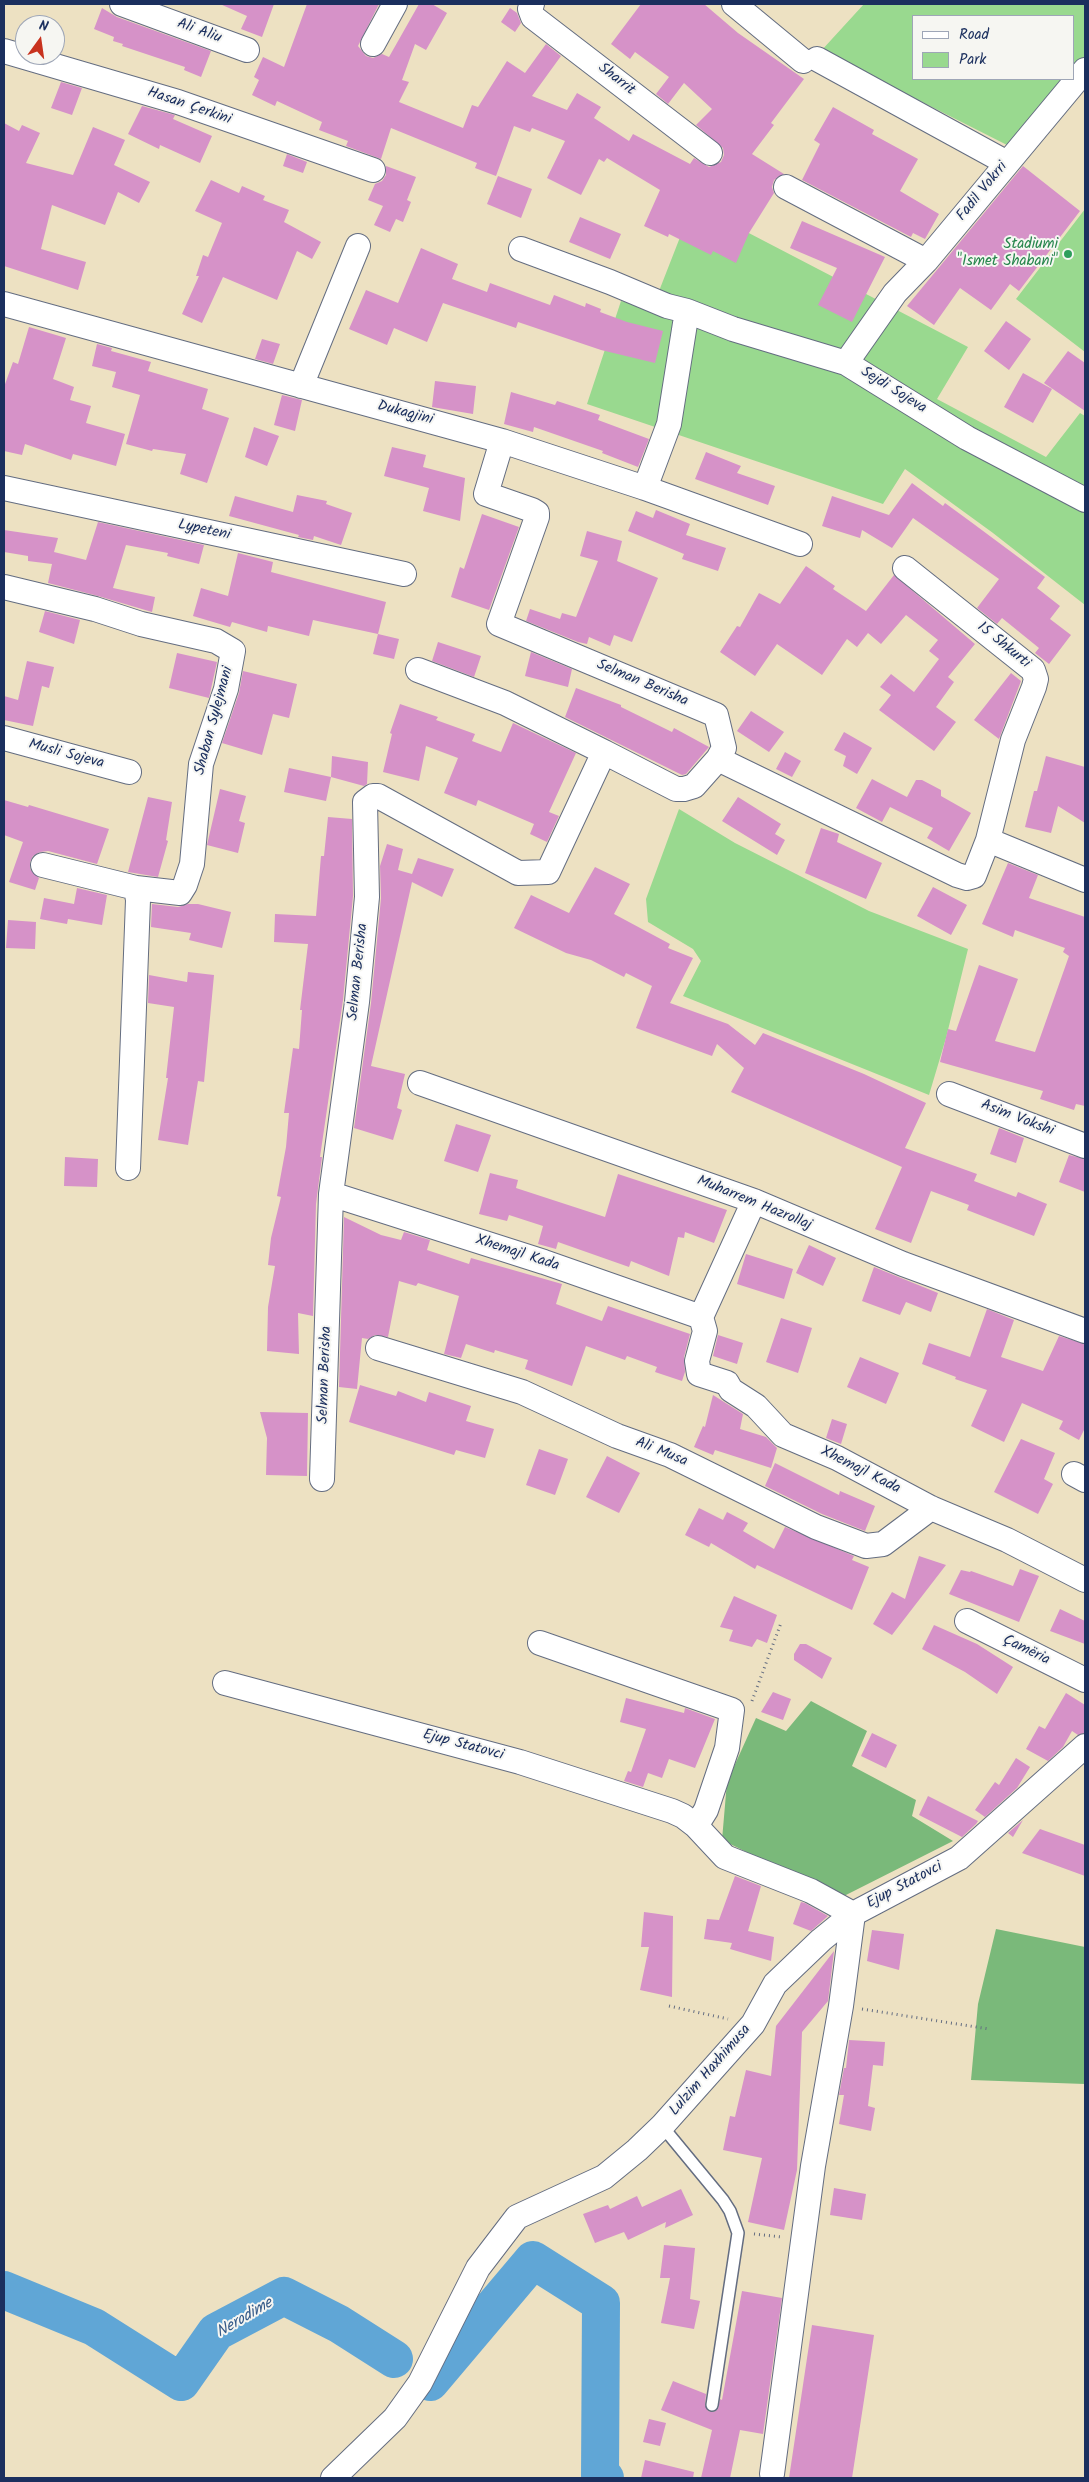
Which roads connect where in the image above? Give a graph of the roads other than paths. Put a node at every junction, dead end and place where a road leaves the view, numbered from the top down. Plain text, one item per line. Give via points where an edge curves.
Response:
1 (122, 4) edge
2 (395, 4) edge
3 (532, 4) edge
4 (734, 4) edge
5 (373, 44) dead end
6 (247, 50) dead end
7 (4, 51) edge
8 (1085, 70) edge
9 (710, 153) dead end
10 (1007, 163) junction
11 (373, 170) dead end
12 (786, 187) dead end
13 (358, 246) dead end
14 (521, 249) dead end
15 (926, 261) junction
16 (4, 304) edge
17 (687, 311) junction
18 (846, 363) junction
19 (301, 386) junction
20 (502, 441) junction
21 (4, 488) edge
22 (645, 488) junction
23 (1085, 500) edge
24 (800, 544) dead end
25 (905, 568) dead end
26 (404, 574) dead end
27 (4, 587) edge
28 (418, 670) dead end
29 (4, 738) edge
30 (604, 752) junction
31 (718, 759) junction
32 (129, 772) dead end
33 (988, 840) junction
34 (43, 865) dead end
35 (1085, 880) edge
36 (136, 888) junction
37 (420, 1083) dead end
38 (949, 1094) dead end
39 (1085, 1146) edge
40 (128, 1168) dead end
41 (331, 1194) junction
42 (754, 1201) junction
43 (701, 1317) junction
44 (1085, 1331) edge
45 (378, 1348) dead end
46 (322, 1479) dead end
47 (931, 1508) junction
48 (1085, 1580) edge
49 (967, 1622) dead end
50 (540, 1643) dead end
51 (1085, 1680) edge
52 (225, 1683) dead end
53 (1081, 1756) edge
54 (696, 1826) junction
55 (853, 1914) junction
56 (662, 2126) junction
57 (712, 2405) dead end
58 (772, 2474) dead end
59 (333, 2478) edge

1 - 6 street, Ali Aliu
2 - 5 street
3 - 9 street, Sharrit via 533,17
4 - 10 street via 810,60
7 - 11 street, Hasan Çerkini via 178,102
8 - 10 street, Fadil Vokrri
10 - 15 street, Fadil Vokrri
12 - 15 street
13 - 19 street
14 - 17 street, Sejdi Sojeva
15 - 18 street, Fadil Vokrri via 895,293
16 - 19 street, Dukagjini
17 - 18 street, Sejdi Sojeva via 733,329
17 - 22 street via 669,424
18 - 23 street, Sejdi Sojeva via 967,438
19 - 20 street, Dukagjini
20 - 22 street, Dukagjini
20 - 31 street, Selman Berisha via 486,494 532,510 537,517 500,624 716,715 724,748
21 - 26 street, Lypeteni
22 - 24 street, Dukagjini
25 - 33 street, 15 Shkurti via 1033,670 1036,679 1013,740
27 - 36 street, Shaban Sylejmani via 216,641 233,651 226,688 201,764 192,864 185,885 180,893
28 - 30 street via 505,703
29 - 32 street, Musli Sojeva
30 - 31 street via 676,789 694,786
30 - 41 street, Selman Berisha via 548,872 518,873 378,796 365,802 367,898 357,1002
31 - 33 street, 15 Shkurti via 957,875 974,876
33 - 35 street
34 - 36 street, Shaban Sylejmani
36 - 40 street
37 - 42 street, Muharrem Hazrollaj
38 - 39 street, Asim Vokshi
41 - 43 street, Xhemajl Kada via 544,1262
41 - 46 street, Selman Berisha
42 - 43 street, Xhemajl Kada
42 - 44 street, Muharrem Hazrollaj via 903,1264
43 - 47 street, Xhemajl Kada via 705,1331 697,1360 699,1374 727,1384 756,1406 783,1434 837,1458
45 - 47 street, Ali Musa via 522,1392 618,1436 670,1455 816,1527 866,1546 883,1544
47 - 48 street, Xhemajl Kada via 1007,1540
49 - 51 street, Çamëria
50 - 54 street via 732,1710 727,1748 706,1810
52 - 54 street, Ejup Statovci via 493,1754 607,1788 672,1811
53 - 55 street, Ejup Statovci via 959,1858
54 - 55 street, Ejup Statovci via 725,1857 811,1891
55 - 56 street, Lulzim Haxhimusa via 775,1984 753,2024
55 - 58 street via 841,2006 813,2166
56 - 57 lane via 723,2200 738,2233
56 - 59 street, Lulzim Haxhimusa via 604,2176 517,2216 478,2268 420,2383 395,2418

